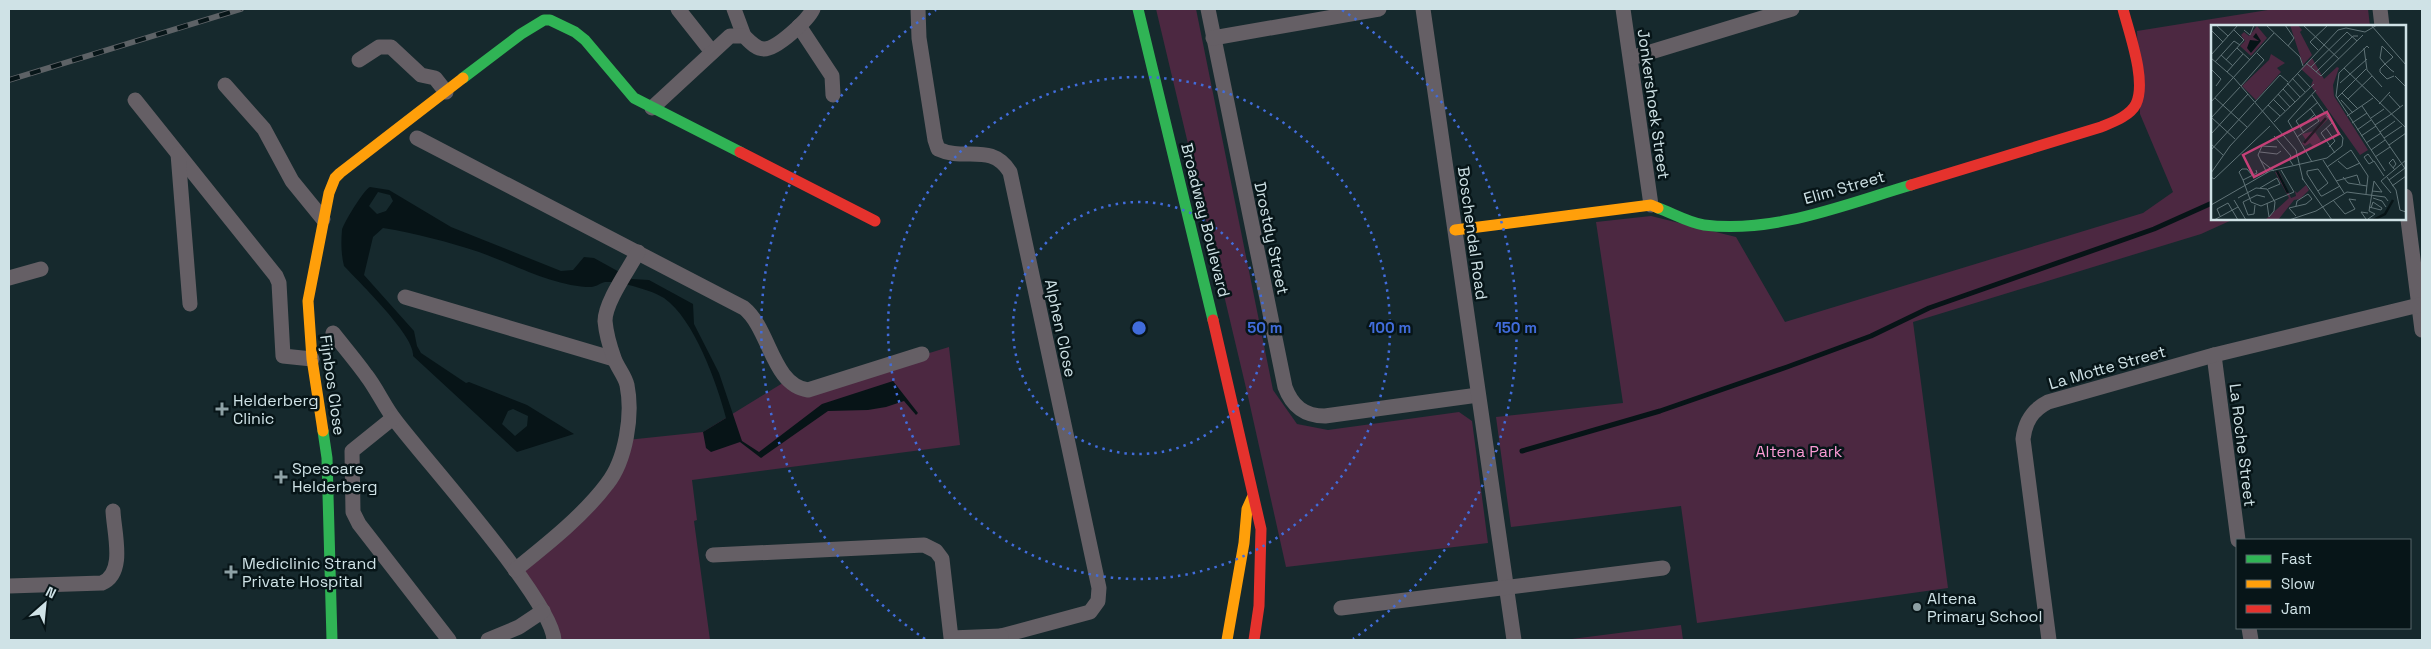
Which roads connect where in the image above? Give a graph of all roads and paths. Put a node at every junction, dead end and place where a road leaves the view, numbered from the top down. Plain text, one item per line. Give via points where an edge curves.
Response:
1 (678, 9) edge
2 (734, 9) edge
3 (813, 9) edge
4 (918, 9) edge
5 (1138, 9) edge
6 (1208, 9) edge
7 (1379, 9) edge
8 (1423, 9) edge
9 (1623, 9) edge
10 (1792, 9) edge
11 (2123, 9) edge
12 (2380, 9) edge
13 (2382, 25) edge
14 (799, 26) junction
15 (744, 36) junction
16 (1214, 38) junction
17 (712, 52) junction
18 (1631, 58) junction
19 (359, 60) dead end
20 (225, 85) dead end
21 (446, 92) junction
22 (832, 95) dead end
23 (135, 100) dead end
24 (652, 108) junction
25 (417, 138) dead end
26 (178, 154) junction
27 (1651, 204) junction
28 (2406, 204) edge
29 (875, 221) dead end
30 (323, 222) junction
31 (1455, 230) junction
32 (638, 252) junction
33 (41, 270) dead end
34 (9, 278) edge
35 (405, 297) dead end
36 (190, 304) dead end
37 (2419, 305) junction
38 (2422, 330) edge
39 (333, 333) dead end
40 (922, 354) dead end
41 (2214, 355) junction
42 (312, 359) junction
43 (614, 359) junction
44 (1478, 395) junction
45 (393, 418) junction
46 (1252, 498) junction
47 (113, 511) dead end
48 (2238, 539) edge
49 (714, 555) dead end
50 (1663, 568) dead end
51 (515, 570) junction
52 (9, 586) edge
53 (1506, 586) junction
54 (1341, 608) dead end
55 (543, 611) junction
56 (1001, 638) edge
57 (951, 639) edge
58 (332, 640) edge
59 (449, 640) edge
60 (488, 640) edge
61 (554, 640) edge
62 (1227, 640) edge
63 (1254, 640) edge
64 (1514, 640) edge
65 (2049, 640) edge

1 - 17 street
2 - 15 street
3 - 14 street
4 - 56 street, Alphen Close via 919,38 938,149 960,156 969,153 992,155 1000,159 1010,172 1099,588 1098,601 1090,612
5 - 46 street, Broadway Boulevard via 1250,474
6 - 16 street, Drostdy Street
7 - 16 street
8 - 31 street, Boschendal Road
9 - 18 street, Jonkershoek Street
10 - 18 street
11 - 27 street, Elim Street via 2139,93 2135,104 2114,122 1817,213 1754,226 1702,225
12 - 13 street
14 - 15 street via 768,48 757,48
14 - 22 street via 832,76
15 - 17 street via 730,36
16 - 44 street, Drostdy Street via 1285,387 1293,404 1308,414 1325,416
17 - 24 street
18 - 27 street, Jonkershoek Street
19 - 21 street via 379,47 391,47 421,75 435,78
20 - 30 street via 264,129 292,181
21 - 24 street, Fijnbos Close via 544,20 563,26 585,40 627,92
21 - 30 street, Fijnbos Close via 335,178
23 - 26 street
24 - 29 street
25 - 32 street
26 - 36 street
26 - 42 street via 276,276 283,356
27 - 31 street, Elim Street
28 - 37 street
30 - 42 street, Fijnbos Close via 308,301
31 - 44 street, Boschendal Road
32 - 40 street via 750,313 787,381 800,389 808,390
32 - 43 street via 606,312
33 - 34 street
35 - 43 street
37 - 38 street
37 - 41 street, La Motte Street
39 - 45 street via 367,375
41 - 48 street, La Roche Street
41 - 65 street, La Motte Street via 2048,402 2036,409 2027,422 2023,439
42 - 58 street, Fijnbos Close via 327,458
43 - 51 street via 627,383 630,406 626,440 613,476 595,498
44 - 53 street, Boschendal Road
45 - 51 street
45 - 59 street via 352,451 353,512
46 - 62 street, Broadway Boulevard via 1247,509 1243,552
46 - 63 street, Broadway Boulevard via 1261,529 1259,606
47 - 52 street via 117,567 109,580 102,583
49 - 57 street via 924,545 936,551 942,559
50 - 53 street
51 - 55 street
53 - 54 street
53 - 64 street, Boschendal Road
55 - 60 street via 519,627
55 - 61 street
56 - 57 street

